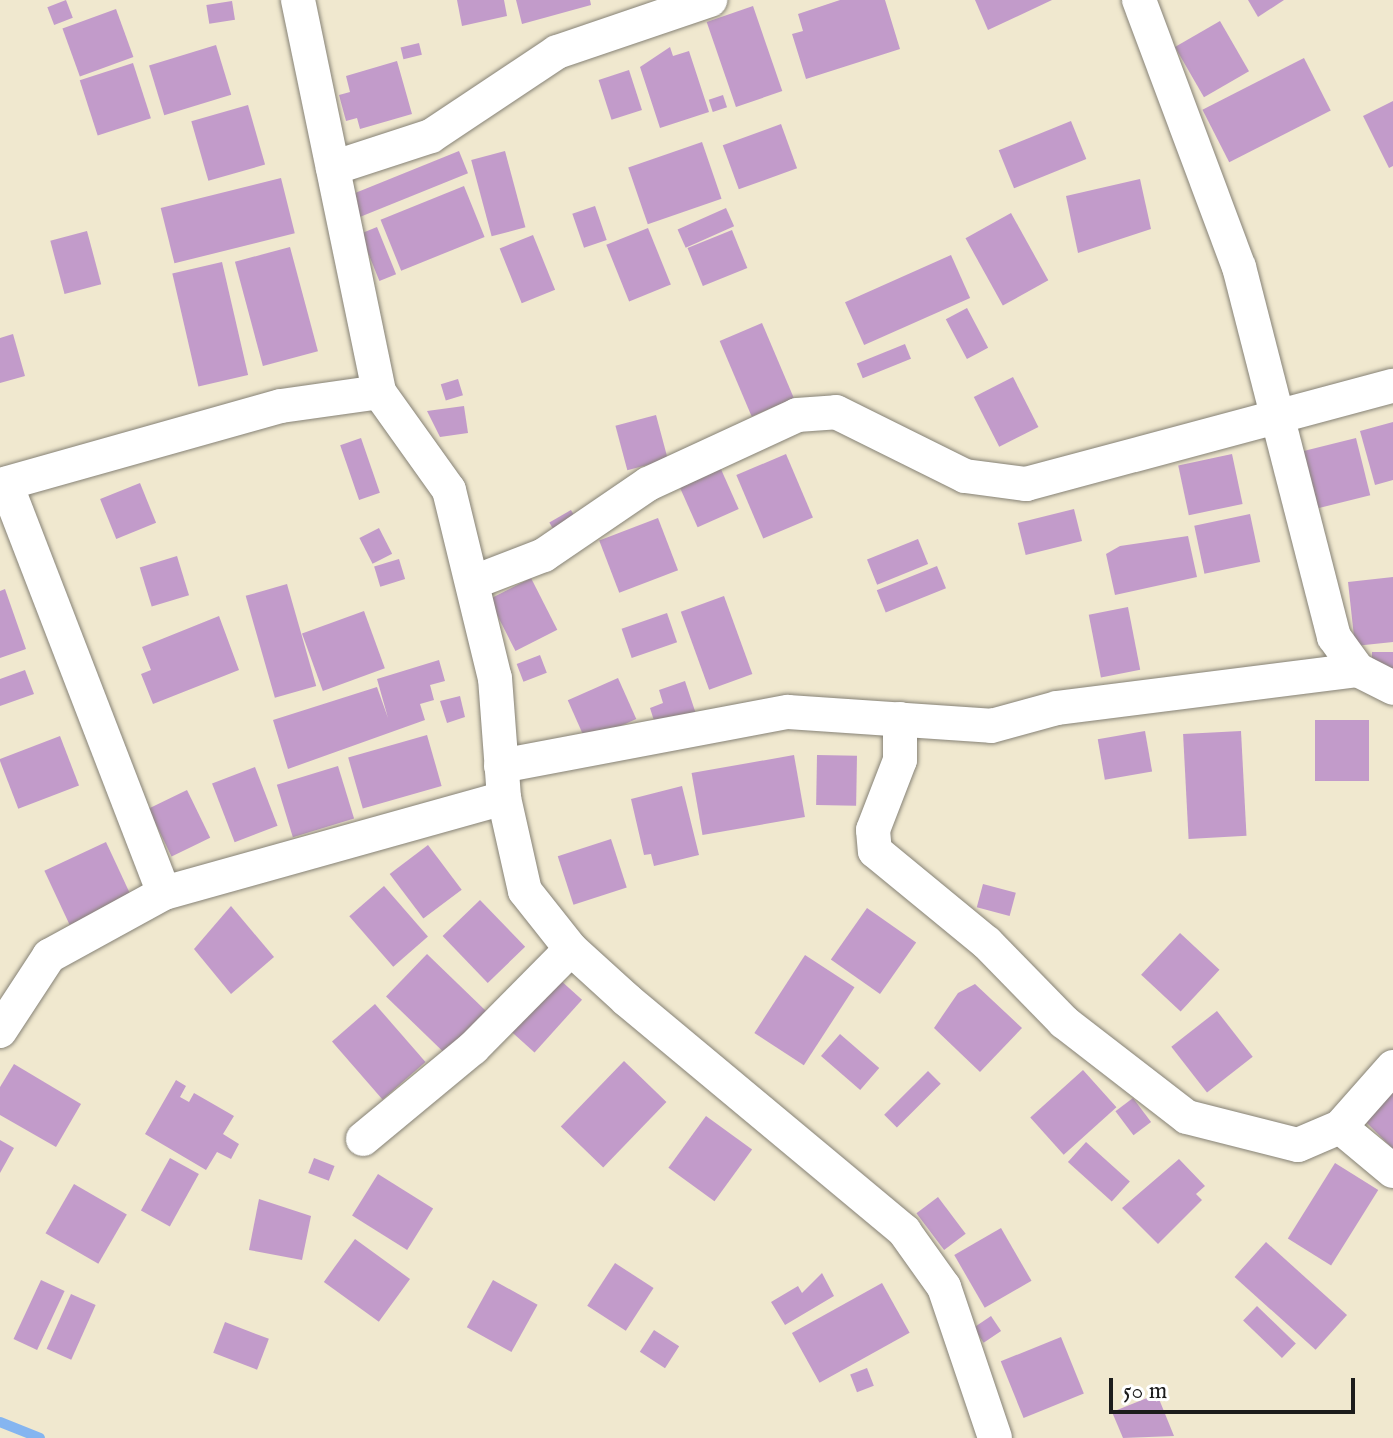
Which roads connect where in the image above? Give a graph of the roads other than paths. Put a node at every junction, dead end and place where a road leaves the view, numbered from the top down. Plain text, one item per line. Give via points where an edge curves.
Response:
1 (298, 0) edge
2 (710, 0) edge
3 (1139, 0) edge
4 (333, 168) junction
5 (1393, 386) edge
6 (379, 392) junction
7 (1276, 418) junction
8 (3, 485) edge
9 (474, 582) junction
10 (1358, 670) junction
11 (1393, 688) edge
12 (900, 719) junction
13 (502, 782) junction
14 (164, 893) junction
15 (571, 949) junction
16 (0, 1031) edge
17 (1393, 1067) edge
18 (1340, 1127) junction
19 (363, 1139) dead end
20 (1393, 1171) edge
21 (995, 1438) edge

1 - 4 street via 305,63
2 - 4 street via 557,52 431,136
3 - 7 street via 1239,267
4 - 6 street
5 - 7 street
6 - 8 street via 281,406
6 - 9 street via 449,490
7 - 9 street via 1026,484 965,476 836,412 797,415 648,484 544,555
7 - 10 street via 1334,637
8 - 14 street
9 - 13 street via 495,678
10 - 11 street
10 - 12 street via 1057,708 991,726
12 - 13 street via 788,712
12 - 18 street via 900,760 873,830 875,851 888,866 987,943 1064,1022 1187,1117 1298,1145
13 - 14 street
13 - 15 street via 525,891
14 - 16 street via 49,956
15 - 19 street via 473,1048
15 - 21 street via 904,1231 944,1287
17 - 18 street
18 - 20 street

